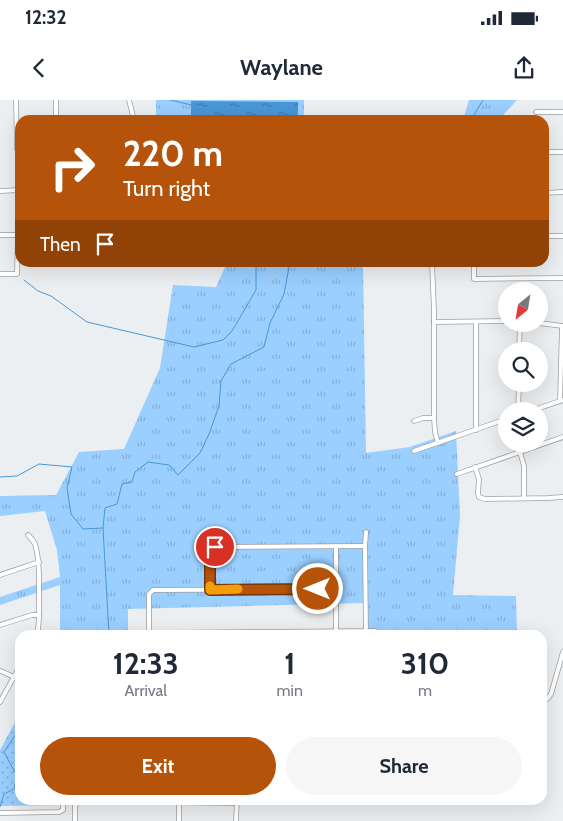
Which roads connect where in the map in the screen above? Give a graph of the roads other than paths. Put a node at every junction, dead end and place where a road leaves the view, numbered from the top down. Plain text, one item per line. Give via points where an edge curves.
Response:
1 (16, 100) edge
2 (56, 100) edge
3 (129, 100) edge
4 (536, 112) dead end
5 (563, 112) edge
6 (16, 115) edge
7 (56, 115) edge
8 (133, 115) edge
9 (549, 152) edge
10 (563, 152) edge
11 (0, 190) edge
12 (15, 190) edge
13 (549, 192) edge
14 (563, 192) edge
15 (0, 235) edge
16 (15, 235) edge
17 (549, 236) edge
18 (563, 236) edge
19 (18, 267) edge
20 (432, 267) edge
21 (474, 267) edge
22 (0, 274) edge
23 (563, 278) edge
24 (498, 321) edge
25 (434, 322) junction
26 (476, 322) junction
27 (548, 324) edge
28 (562, 326) edge
29 (562, 401) edge
30 (548, 405) edge
31 (434, 418) junction
32 (414, 421) dead end
33 (498, 422) edge
34 (476, 430) junction
35 (563, 437) edge
36 (548, 442) edge
37 (438, 443) junction
38 (414, 451) dead end
39 (520, 452) joint
40 (475, 468) junction
41 (457, 474) dead end
42 (563, 497) edge
43 (524, 498) junction
44 (366, 532) dead end
45 (28, 535) dead end
46 (336, 546) junction
47 (365, 546) junction
48 (39, 562) junction
49 (0, 576) edge
50 (336, 589) junction
51 (210, 590) junction
52 (39, 615) junction
53 (0, 625) edge
54 (37, 630) edge
55 (149, 630) edge
56 (336, 630) edge
57 (366, 630) edge
58 (563, 652) edge
59 (1, 671) edge
60 (14, 677) joint
61 (547, 698) edge
62 (0, 702) edge
63 (63, 805) edge
64 (76, 805) edge
65 (179, 805) edge
66 (236, 805) edge
67 (0, 812) edge
68 (74, 821) edge
69 (179, 821) edge
70 (236, 821) edge

1 - 6 street
2 - 7 street
3 - 8 street
4 - 5 street
9 - 10 street
11 - 12 street
13 - 14 street
15 - 16 street
17 - 18 street
19 - 22 street via 18,274
20 - 25 street
21 - 23 street via 474,278
24 - 26 street
25 - 26 street
25 - 31 street
26 - 34 street
27 - 28 street
28 - 29 street
29 - 30 street
31 - 32 street
31 - 37 street
33 - 34 street
34 - 37 street
35 - 36 street
37 - 38 street
39 - 40 street
39 - 43 street via 524,466
40 - 41 street
40 - 43 street via 479,497
42 - 43 street
44 - 47 street
45 - 48 street via 33,539
46 - 47 street
46 - 50 street
46 - 51 street via 212,548
47 - 57 street
48 - 49 street
48 - 52 street
50 - 51 street
50 - 56 street
51 - 55 street via 153,590 149,594
52 - 53 street
52 - 54 street
58 - 61 street
59 - 60 street
60 - 62 street
63 - 67 street via 59,812
64 - 68 street
65 - 69 street
66 - 70 street

